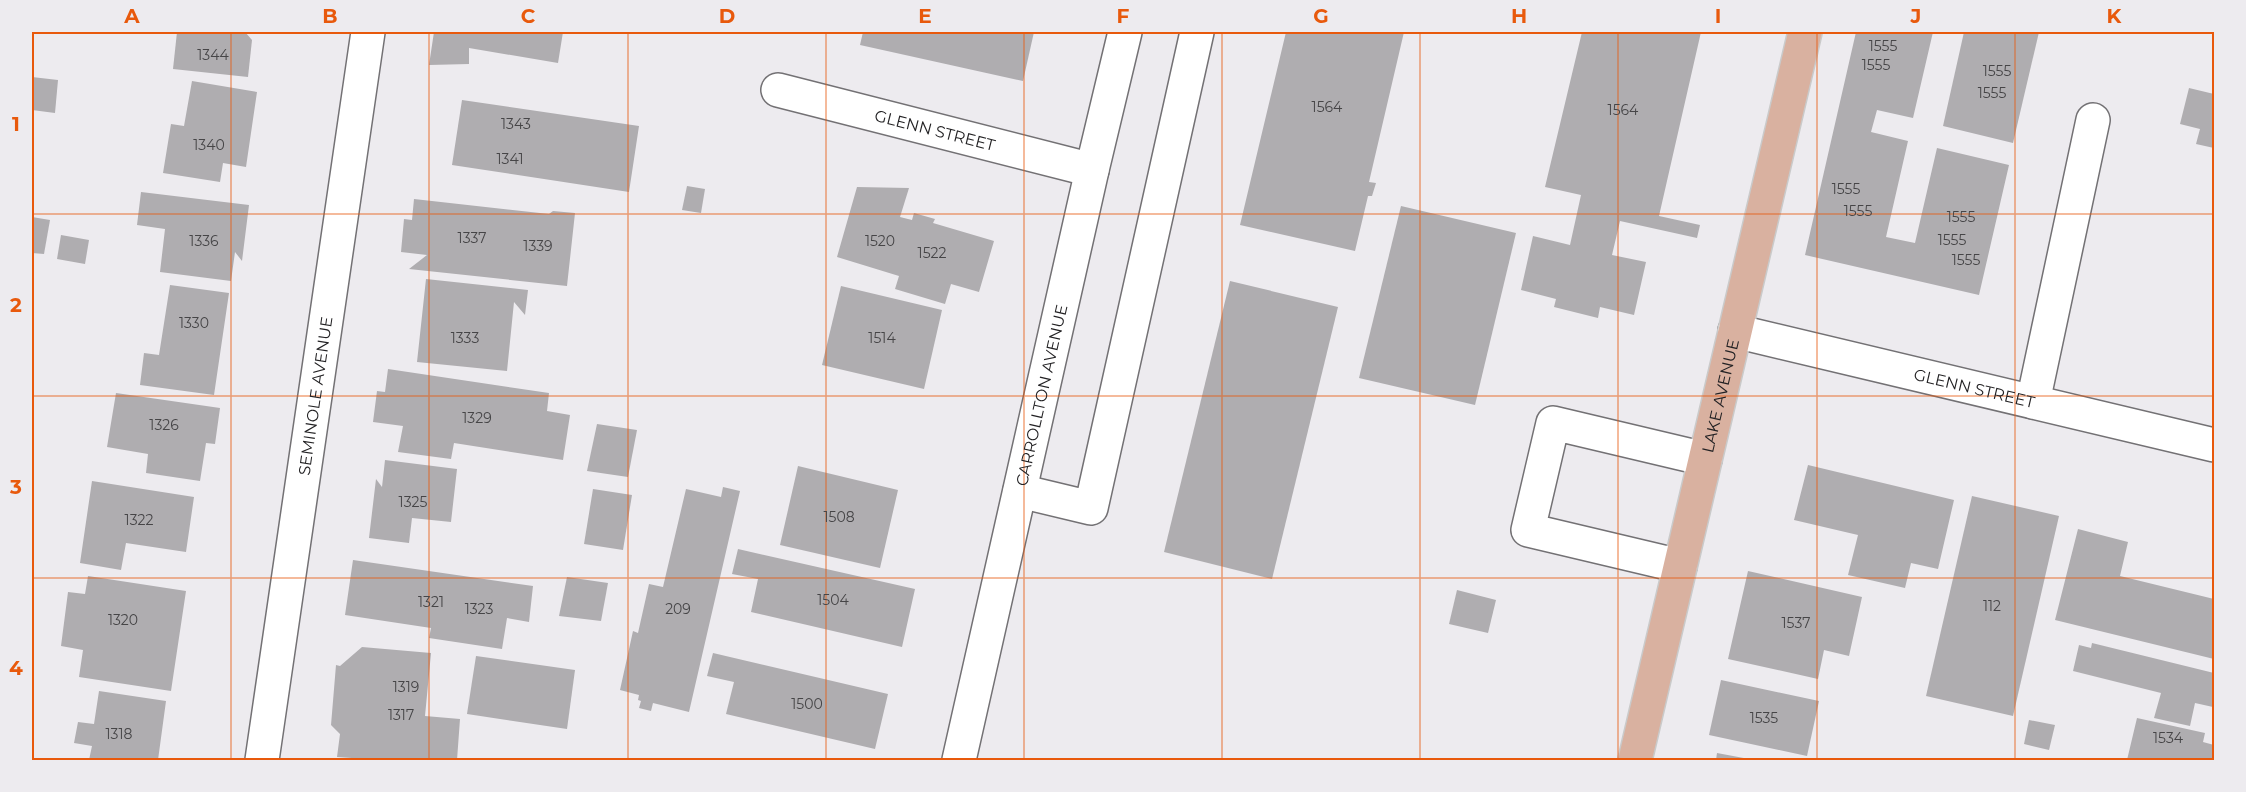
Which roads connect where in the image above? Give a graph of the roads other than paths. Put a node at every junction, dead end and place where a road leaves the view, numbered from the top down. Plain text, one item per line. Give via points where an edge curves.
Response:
1 (368, 32) edge
2 (1125, 32) edge
3 (1197, 32) edge
4 (1805, 32) edge
5 (778, 90) dead end
6 (2093, 120) dead end
7 (1092, 170) junction
8 (1735, 331) junction
9 (2032, 402) junction
10 (2214, 445) edge
11 (1705, 459) junction
12 (1020, 491) junction
13 (1680, 566) junction
14 (262, 760) edge
15 (959, 760) edge
16 (1635, 760) edge

1 - 14 street, SEMINOLE AVENUE
2 - 7 street, CARROLLTON AVENUE
3 - 12 street via 1091,508
4 - 8 main road, LAKE AVENUE
5 - 7 street, GLENN STREET
6 - 9 street
7 - 12 street, CARROLLTON AVENUE
8 - 9 street, GLENN STREET
8 - 11 main road, LAKE AVENUE
9 - 10 street, GLENN STREET
11 - 13 main road, LAKE AVENUE
11 - 13 street via 1553,423 1528,530
12 - 15 street, CARROLLTON AVENUE
13 - 16 main road, LAKE AVENUE

